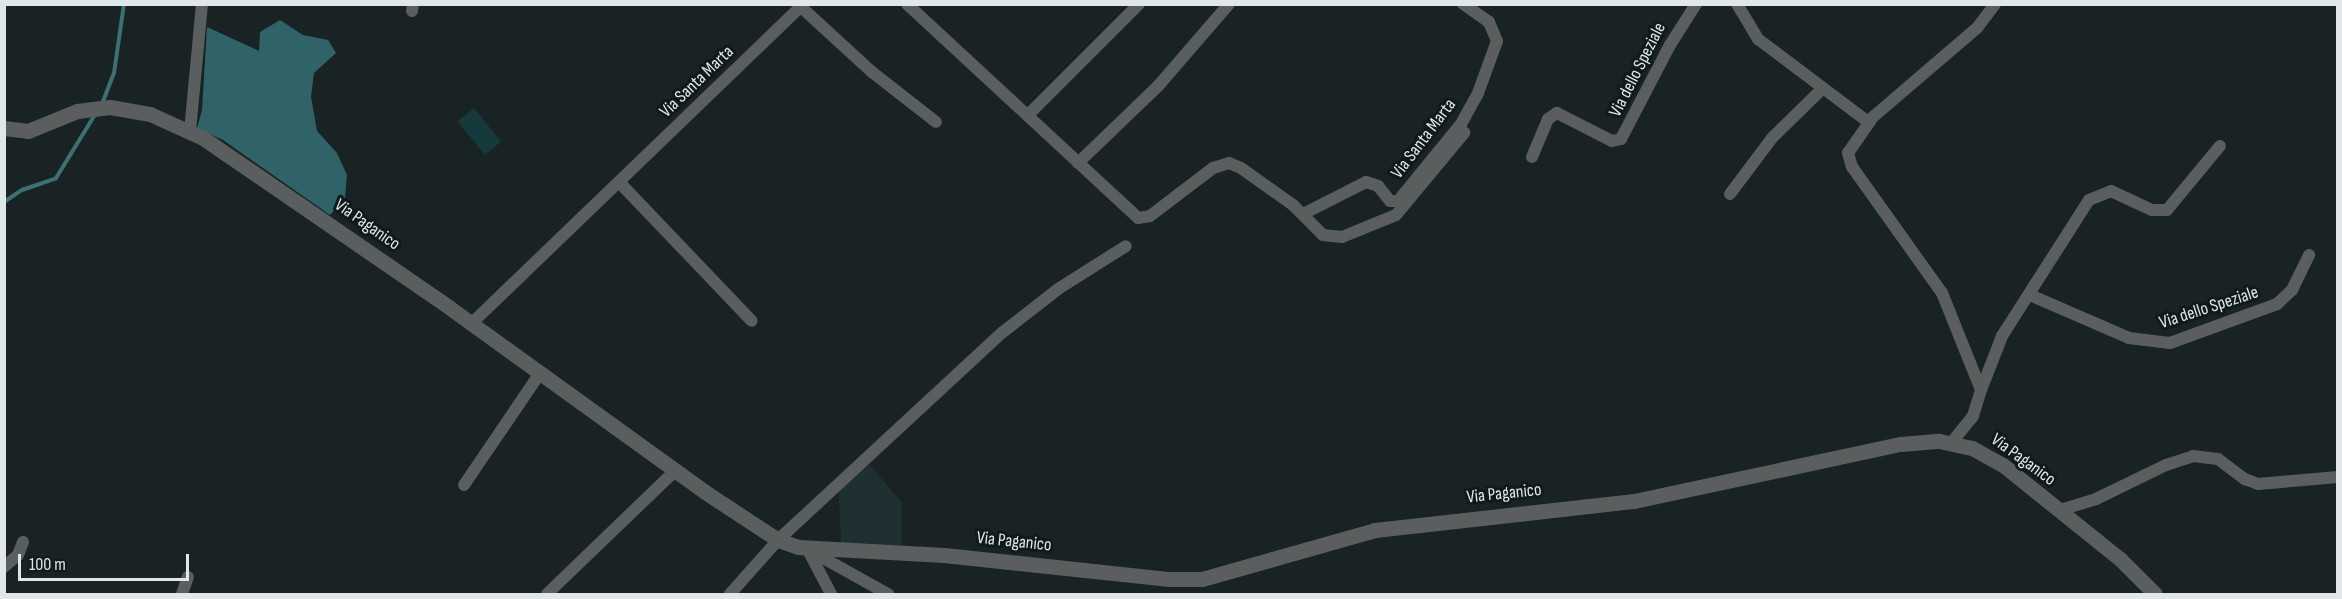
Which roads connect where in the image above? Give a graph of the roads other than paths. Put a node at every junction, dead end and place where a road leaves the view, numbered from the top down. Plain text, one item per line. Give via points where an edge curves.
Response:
1 (202, 4) edge
2 (907, 4) edge
3 (1139, 4) edge
4 (1229, 4) edge
5 (1463, 4) edge
6 (1696, 4) edge
7 (1737, 4) edge
8 (1995, 4) edge
9 (802, 6) edge
10 (1823, 88) junction
11 (1028, 115) junction
12 (936, 122) dead end
13 (1868, 122) junction
14 (4, 128) edge
15 (190, 131) junction
16 (1464, 133) dead end
17 (2220, 146) dead end
18 (1532, 157) dead end
19 (1078, 162) junction
20 (619, 182) junction
21 (1730, 194) dead end
22 (1304, 214) junction
23 (1126, 246) dead end
24 (2309, 255) dead end
25 (2030, 295) junction
26 (752, 321) dead end
27 (472, 323) junction
28 (540, 373) junction
29 (1981, 390) junction
30 (1952, 442) junction
31 (675, 471) junction
32 (2337, 477) edge
33 (464, 485) dead end
34 (2060, 510) junction
35 (778, 540) junction
36 (22, 542) dead end
37 (807, 549) junction
38 (4, 567) edge
39 (188, 578) dead end
40 (182, 594) edge
41 (547, 594) edge
42 (730, 594) edge
43 (831, 594) edge
44 (888, 594) edge
45 (2155, 594) edge

1 - 15 street
2 - 11 street, Via Santa Marta
3 - 11 street
4 - 19 street via 1153,92
5 - 22 street, Via Santa Marta via 1490,22 1497,41 1480,89 1461,123 1398,201 1390,201 1378,186 1368,181
6 - 18 street, Via dello Speziale via 1621,139 1612,141 1557,113 1548,119
7 - 10 street via 1758,39
8 - 13 street via 1977,28
9 - 12 street, Via Santa Marta via 872,72
9 - 20 street, Via Santa Marta
10 - 13 street
10 - 21 street via 1772,138
11 - 19 street, Via Santa Marta
13 - 29 street via 1850,147 1851,164 1942,293
14 - 15 street, Via Paganico via 33,130 77,111 121,107
15 - 27 street, Via Paganico via 237,158
16 - 22 street, Via Santa Marta via 1393,217 1337,238 1323,235
17 - 25 street via 2167,210 2154,210 2110,191 2092,198
19 - 22 street, Via Santa Marta via 1138,218 1152,215 1213,168 1226,163 1242,168
20 - 26 street
20 - 27 street, Via Santa Marta
23 - 35 street via 1053,293 1003,332
24 - 25 street, Via dello Speziale via 2295,286 2277,304 2170,343 2129,339
25 - 29 street via 1998,343
27 - 28 street, Via Paganico
28 - 31 street, Via Paganico
28 - 33 street
29 - 30 street via 1973,416
30 - 34 street, Via Paganico via 1997,461
30 - 37 street, Via Paganico via 1901,444 1641,500 1382,529 1313,545 1239,571 1202,579 944,555
31 - 35 street, Via Paganico
31 - 41 street
32 - 34 street via 2258,484 2241,477 2218,459 2193,456 2089,502
34 - 45 street, Via Paganico via 2125,563
35 - 37 street, Via Paganico
35 - 42 street
36 - 38 street via 18,555
37 - 43 street
37 - 44 street, Via Paganico
39 - 40 street

